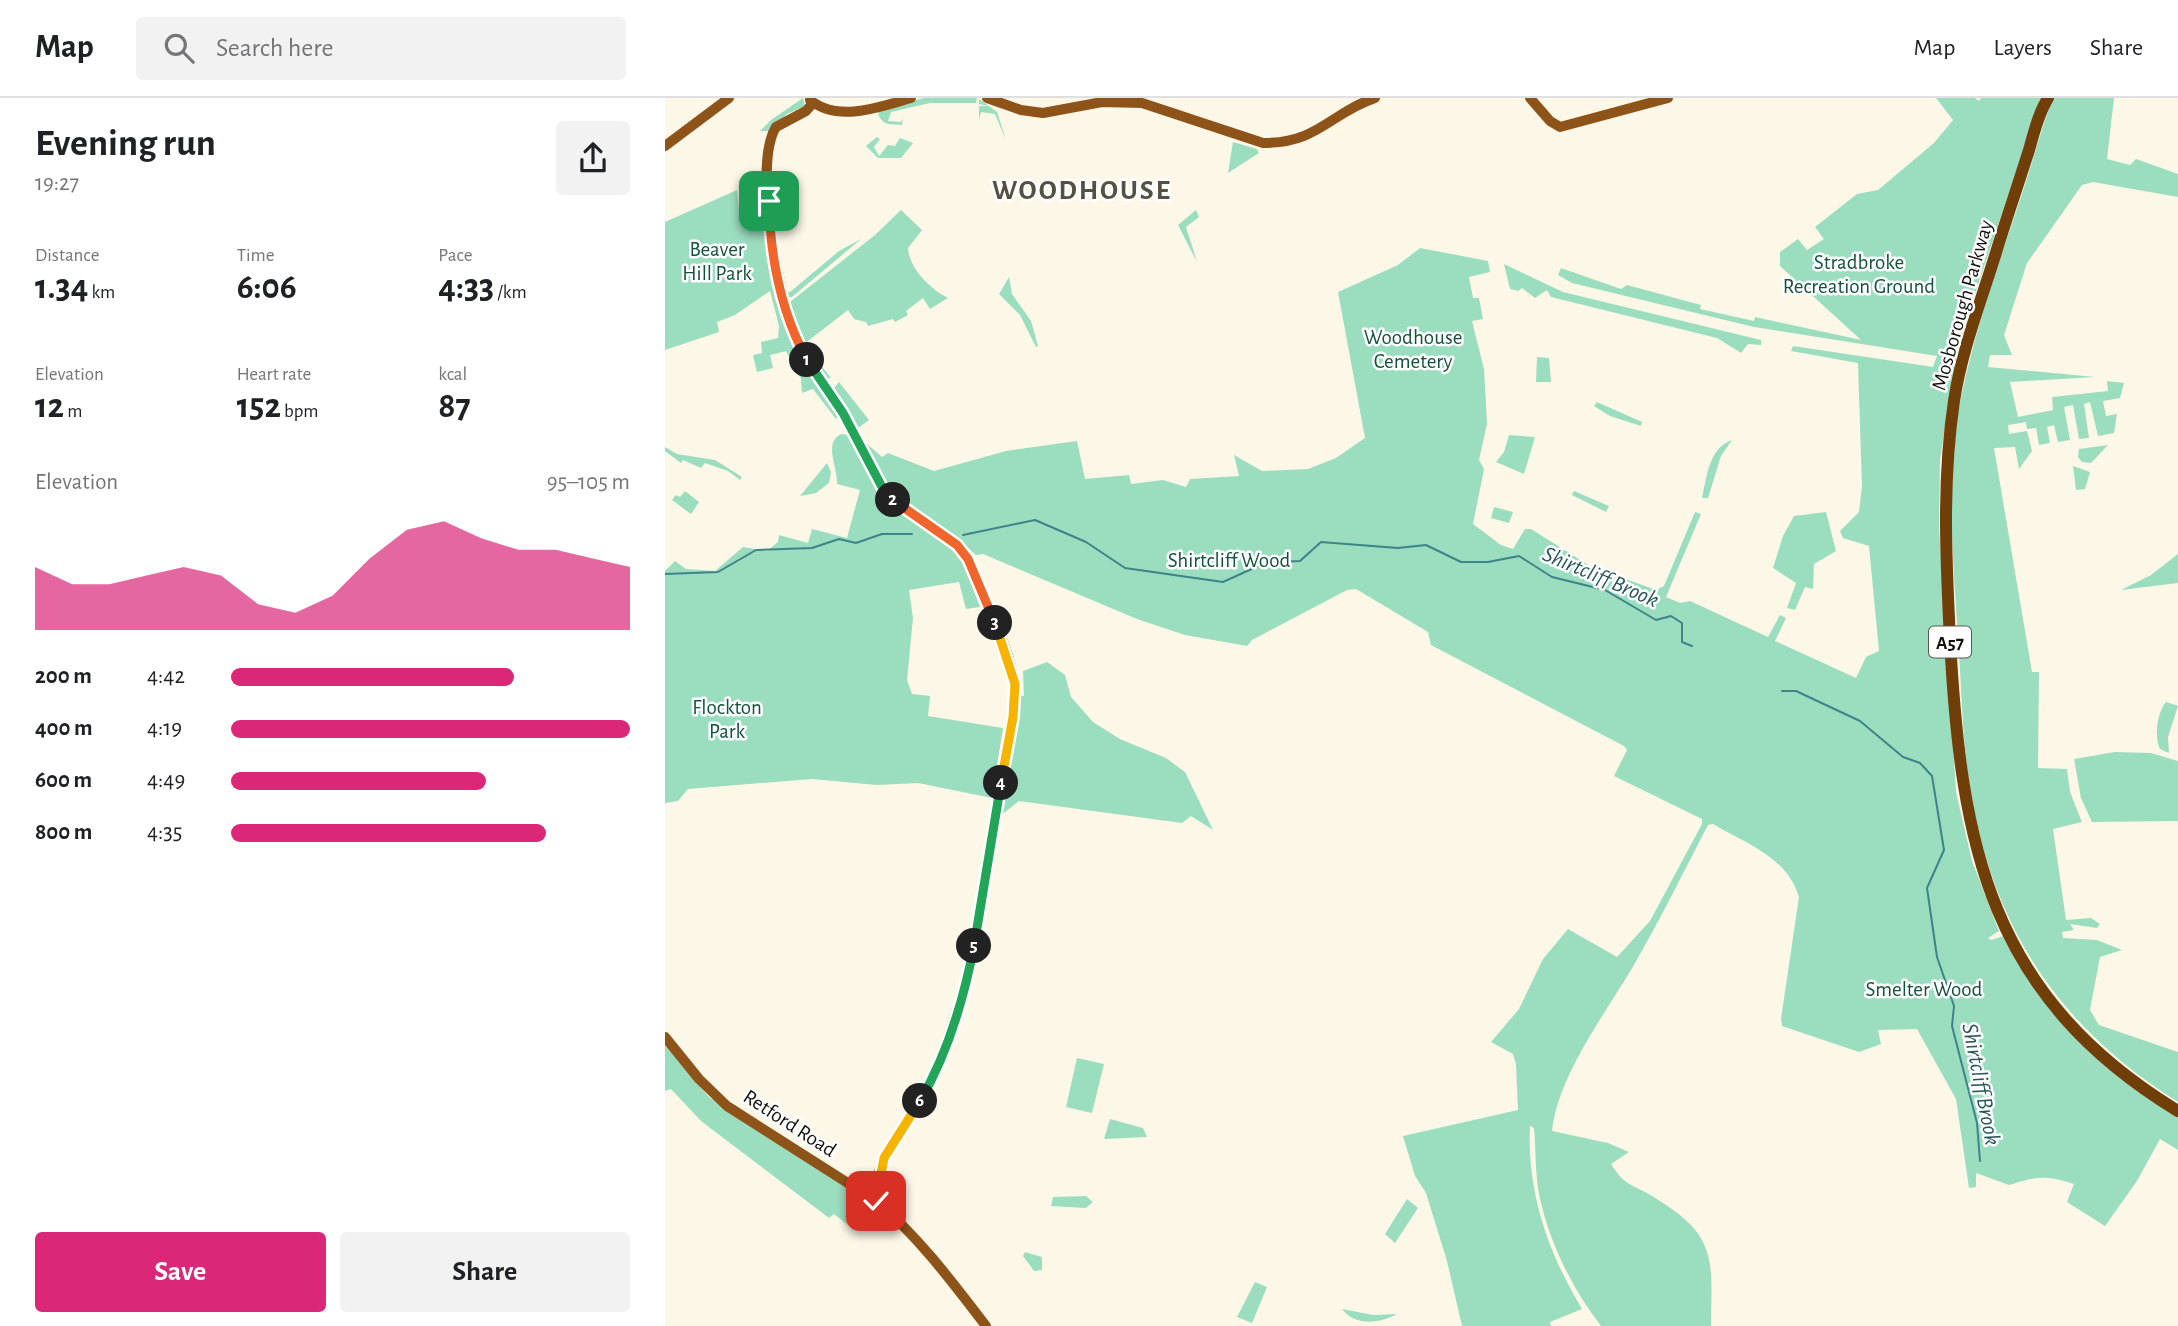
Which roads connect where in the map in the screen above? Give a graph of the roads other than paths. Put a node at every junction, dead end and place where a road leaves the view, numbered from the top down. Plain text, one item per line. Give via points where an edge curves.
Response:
1 (729, 98) edge
2 (911, 98) edge
3 (987, 98) edge
4 (1375, 98) edge
5 (1530, 98) edge
6 (1668, 98) edge
7 (811, 100) edge
8 (2045, 101) edge
9 (665, 146) edge
10 (665, 1037) edge
11 (2178, 1111) edge
12 (879, 1181) junction
13 (872, 1199) junction
14 (891, 1214) junction
15 (986, 1326) edge

1 - 9 main road
2 - 7 main road via 843,112
3 - 4 main road via 1043,113 1102,102 1142,103 1254,142 1275,143 1311,134
5 - 6 main road via 1553,124 1565,127
7 - 12 main road via 806,111 780,123 770,146 773,250 793,328 888,495 957,545 968,559 1015,684 969,972 937,1070 890,1147
8 - 11 highway, Mosborough Parkway / A57 via 1965,355 1950,437 1944,522 1964,796 1988,889 2002,924 2033,976 2096,1051
10 - 13 main road, Retford Road via 727,1106
12 - 13 main road
12 - 14 main road
13 - 14 main road, Retford Road
14 - 15 main road, Retford Road

